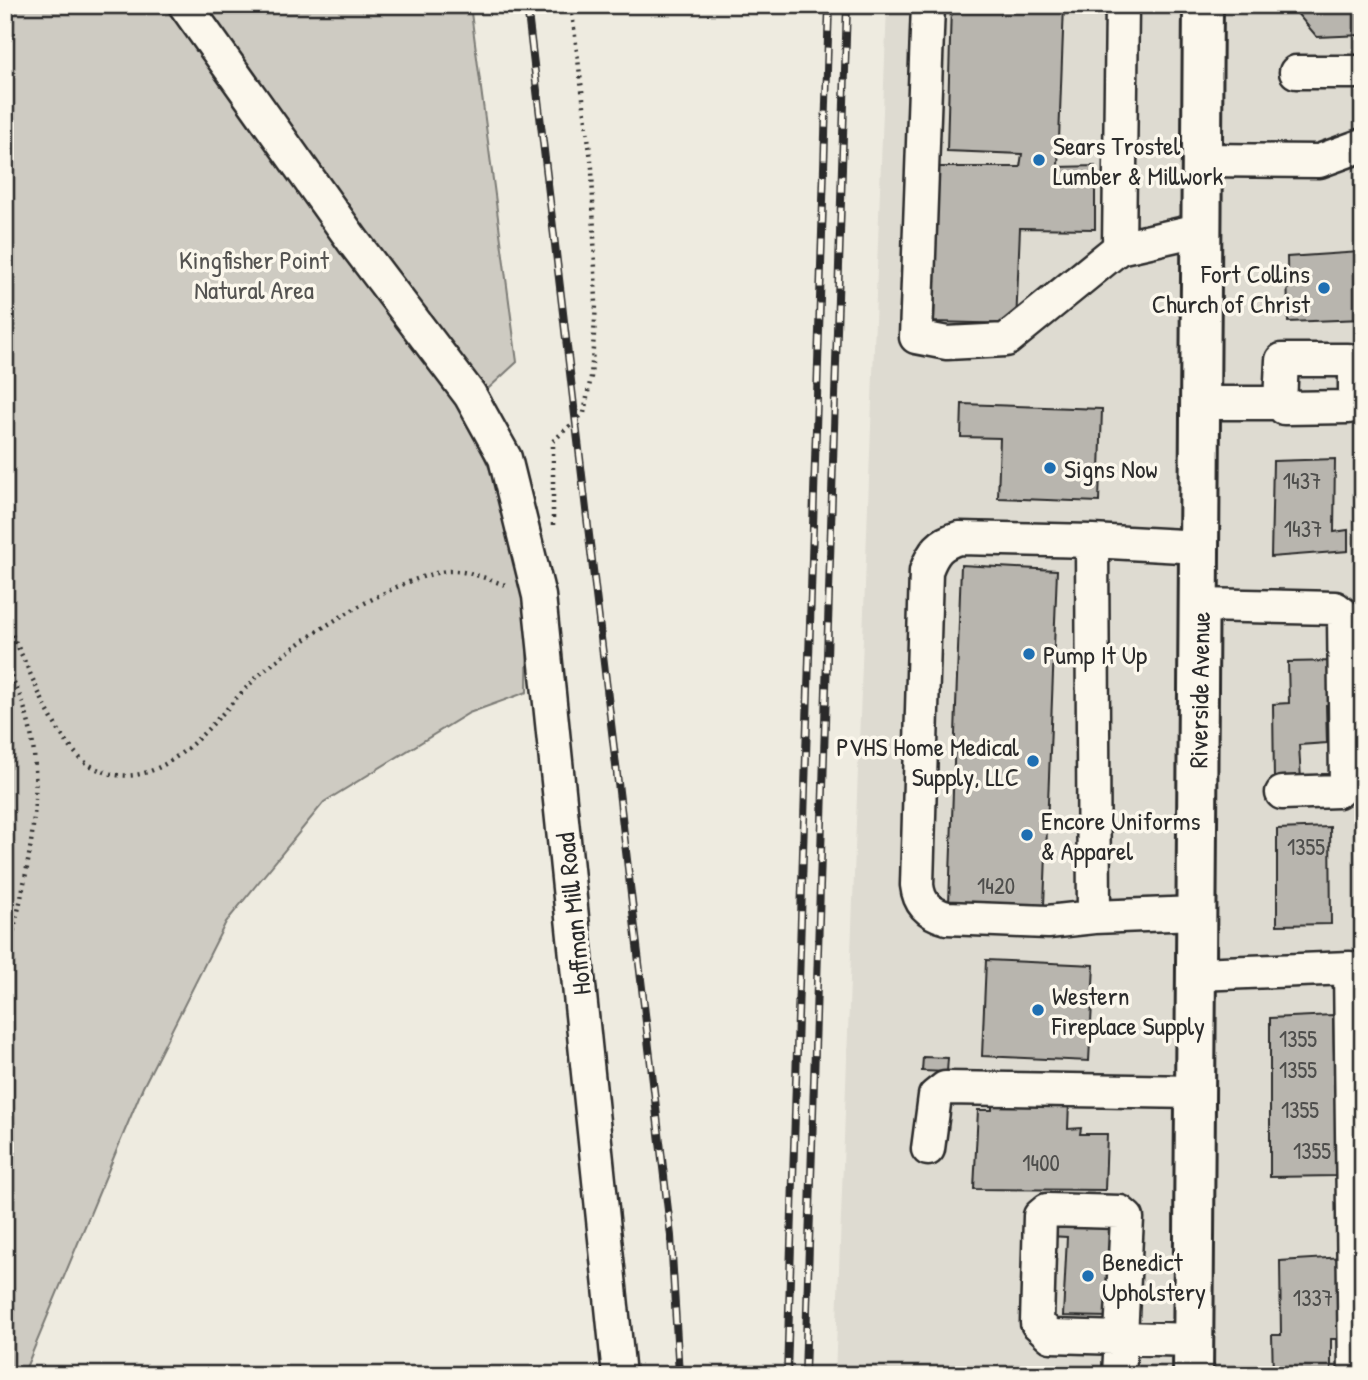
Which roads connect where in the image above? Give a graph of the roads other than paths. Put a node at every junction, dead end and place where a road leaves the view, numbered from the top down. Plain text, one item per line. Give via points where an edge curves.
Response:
1 (185, 5) edge
2 (928, 5) edge
3 (1122, 5) edge
4 (1203, 5) edge
5 (1296, 72) dead end
6 (1363, 72) edge
7 (1363, 145) edge
8 (1203, 160) junction
9 (1203, 229) junction
10 (1119, 248) junction
11 (1201, 403) junction
12 (1280, 403) dead end
13 (1092, 541) junction
14 (1200, 547) junction
15 (1200, 605) junction
16 (1282, 793) dead end
17 (1196, 913) junction
18 (1094, 917) junction
19 (1196, 974) junction
20 (1195, 1092) junction
21 (928, 1149) dead end
22 (1120, 1338) junction
23 (1193, 1357) edge
24 (619, 1375) edge
25 (1119, 1375) edge
26 (1355, 1375) edge

1 - 24 street, Hoffman Mill Road via 470,395 505,458 539,596
2 - 10 street via 916,337 947,343 1006,340
3 - 10 street
4 - 8 main road, Riverside Avenue
5 - 6 street
7 - 8 street via 1319,161
8 - 9 main road, Riverside Avenue
9 - 10 street
9 - 11 main road, Riverside Avenue
11 - 12 street
11 - 14 main road, Riverside Avenue
13 - 14 street
13 - 18 street
13 - 18 street via 960,538 945,542 931,558 926,571 917,885 923,905 947,918 1048,922
14 - 15 main road, Riverside Avenue
15 - 16 street via 1335,608 1344,615 1346,785 1338,791
15 - 17 main road, Riverside Avenue
17 - 18 street
17 - 19 main road, Riverside Avenue
19 - 20 main road, Riverside Avenue
19 - 26 street via 1350,968
20 - 21 street via 945,1088 935,1096
20 - 23 main road, Riverside Avenue
22 - 22 street via 1051,1336 1037,1323 1040,1216 1047,1210 1120,1212 1127,1217
22 - 23 street
22 - 25 street

